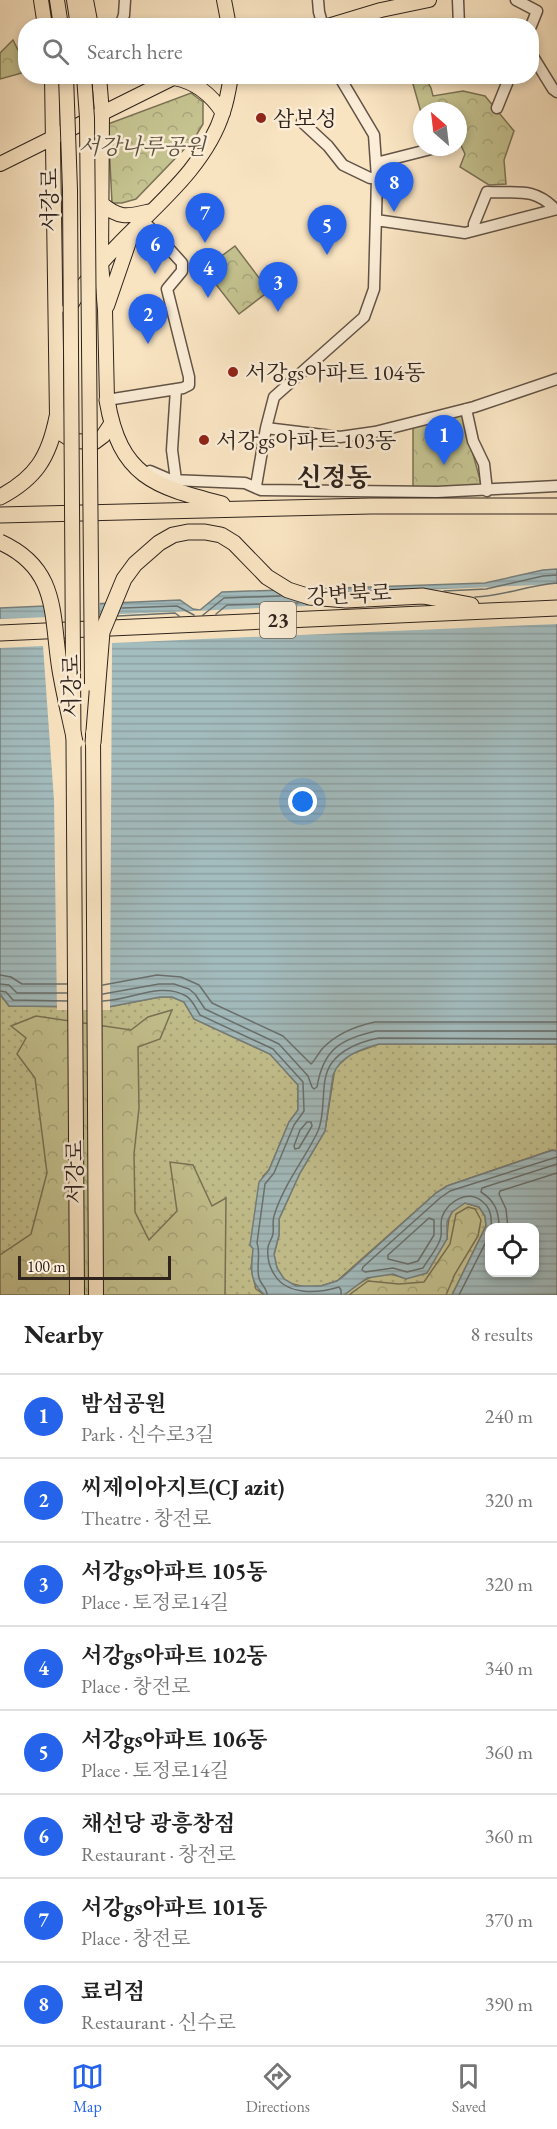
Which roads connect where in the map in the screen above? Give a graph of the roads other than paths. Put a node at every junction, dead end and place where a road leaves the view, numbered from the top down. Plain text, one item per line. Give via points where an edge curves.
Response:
1 (41, 0) edge
2 (57, 0) edge
3 (74, 0) edge
4 (86, 0) edge
5 (125, 0) edge
6 (224, 0) edge
7 (318, 0) edge
8 (429, 0) edge
9 (458, 0) edge
10 (516, 0) edge
11 (386, 4) edge
12 (44, 18) edge
13 (60, 18) edge
14 (77, 18) edge
15 (89, 18) edge
16 (123, 18) edge
17 (227, 18) edge
18 (322, 18) edge
19 (347, 18) edge
20 (459, 18) edge
21 (534, 18) edge
22 (539, 67) edge
23 (52, 84) edge
24 (66, 84) edge
25 (85, 84) edge
26 (100, 84) edge
27 (161, 84) edge
28 (194, 84) edge
29 (229, 84) edge
30 (344, 84) edge
31 (507, 84) edge
32 (557, 92) edge
33 (497, 108) dead end
34 (102, 113) junction
35 (223, 113) junction
36 (302, 122) dead end
37 (54, 137) junction
38 (413, 154) edge
39 (376, 163) junction
40 (0, 164) edge
41 (377, 178) junction
42 (101, 203) junction
43 (556, 209) edge
44 (143, 220) junction
45 (376, 220) junction
46 (474, 230) junction
47 (101, 263) junction
48 (105, 310) junction
49 (56, 335) junction
50 (557, 379) edge
51 (176, 389) junction
52 (107, 400) junction
53 (466, 409) junction
54 (57, 417) junction
55 (111, 424) junction
56 (266, 428) junction
57 (120, 447) junction
58 (176, 480) junction
59 (256, 486) junction
60 (557, 486) edge
61 (487, 491) junction
62 (0, 497) edge
63 (557, 506) edge
64 (240, 509) junction
65 (0, 515) edge
66 (0, 542) edge
67 (557, 608) edge
68 (498, 609) junction
69 (0, 633) edge
70 (75, 742) junction
71 (93, 743) junction
72 (77, 1295) edge
73 (96, 1295) edge

1 - 12 main road
2 - 13 main road
3 - 14 main road
4 - 15 main road
5 - 16 street
6 - 17 main road
7 - 18 street
8 - 11 main road
9 - 20 street
10 - 21 street via 537,11
11 - 19 main road
22 - 32 street
23 - 37 main road
24 - 70 main road, 서강로, bridge
25 - 71 main road, 서강로, bridge
26 - 34 main road
27 - 34 main road
28 - 35 main road
29 - 35 main road
30 - 39 street via 374,135
31 - 33 street
34 - 37 main road
34 - 42 main road
35 - 44 main road via 195,164
36 - 41 street via 343,165
37 - 40 main road
37 - 49 main road
38 - 39 street
39 - 41 street
41 - 45 street
42 - 44 main road via 120,216
42 - 47 main road
43 - 46 street
43 - 46 street via 545,199 526,193 487,192
44 - 47 main road
44 - 48 main road
44 - 51 street via 182,263 183,271 167,289 189,377 189,385
45 - 46 street via 465,233
45 - 56 street via 374,289 364,318 274,397
47 - 48 main road
47 - 49 main road via 73,301
48 - 52 main road
49 - 54 main road
50 - 53 street
51 - 52 street
51 - 58 street via 172,450
52 - 55 highway
53 - 56 street via 340,437
53 - 61 street via 473,441 484,464
54 - 55 main road via 62,434 73,441 95,442
54 - 62 highway via 42,462 26,481
55 - 57 highway
56 - 59 street
57 - 58 street via 152,472
57 - 64 highway via 142,474 160,485
58 - 59 street
59 - 61 street via 261,490
60 - 61 street
63 - 64 highway
64 - 65 highway
66 - 70 highway, bridge via 30,561 48,586
67 - 68 highway, 강변북로 / 23
68 - 69 highway, 강변북로 / 23, bridge
68 - 71 highway, bridge via 423,596 346,600 310,597 267,577 234,543 220,536 205,532 173,535 146,552 124,579 102,632
70 - 72 main road, 서강로, bridge
71 - 73 main road, 서강로, bridge

